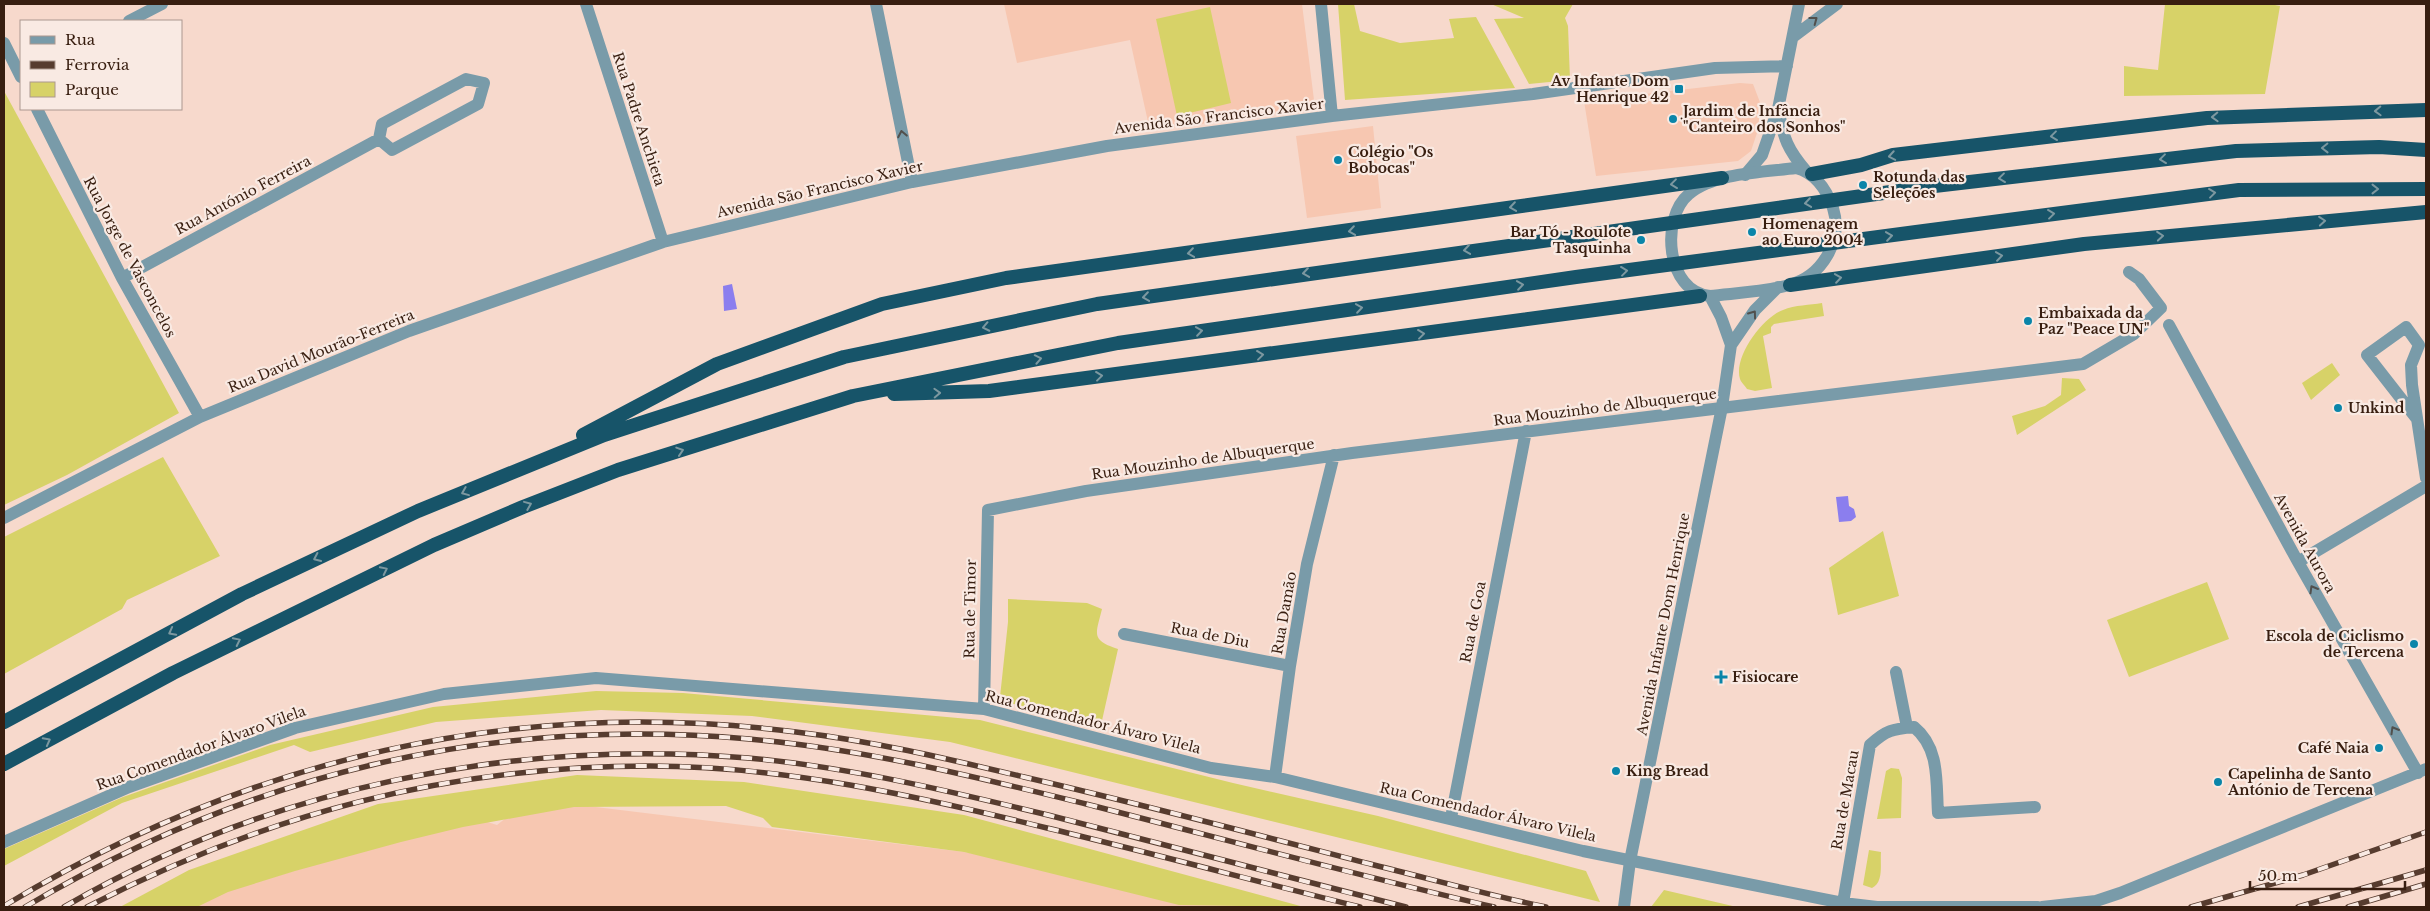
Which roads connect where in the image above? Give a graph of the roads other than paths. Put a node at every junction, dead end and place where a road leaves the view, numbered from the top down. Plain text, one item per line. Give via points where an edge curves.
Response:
1 (162, 4) edge
2 (586, 4) edge
3 (876, 4) edge
4 (1321, 4) edge
5 (1799, 4) edge
6 (1836, 4) edge
7 (131, 20) edge
8 (1793, 37) junction
9 (4, 43) edge
10 (1787, 66) junction
11 (20, 75) edge
12 (1778, 109) junction
13 (38, 110) edge
14 (2426, 110) edge
15 (1332, 116) junction
16 (379, 139) junction
17 (2426, 150) edge
18 (1809, 172) junction
19 (1745, 175) junction
20 (1722, 178) junction
21 (912, 182) junction
22 (2426, 189) edge
23 (2426, 212) edge
24 (663, 242) junction
25 (2129, 272) dead end
26 (122, 278) junction
27 (1784, 286) junction
28 (1705, 296) junction
29 (2169, 326) dead end
30 (2423, 342) edge
31 (1732, 346) junction
32 (853, 396) junction
33 (1722, 407) junction
34 (200, 417) junction
35 (2417, 419) junction
36 (1526, 431) junction
37 (1334, 456) junction
38 (510, 473) junction
39 (2426, 478) edge
40 (2426, 486) edge
41 (988, 510) joint
42 (4, 518) edge
43 (2298, 562) junction
44 (1124, 634) dead end
45 (1290, 666) junction
46 (1896, 672) dead end
47 (984, 709) junction
48 (4, 722) edge
49 (1907, 727) junction
50 (4, 764) edge
51 (2422, 771) edge
52 (1275, 778) junction
53 (2035, 807) dead end
54 (1451, 818) junction
55 (4, 842) edge
56 (1630, 861) junction
57 (1843, 903) junction
58 (1624, 907) edge
59 (2040, 907) edge

1 - 7 street
2 - 24 street, Rua Padre Anchieta
21 -> 3 street
4 - 15 street
5 - 8 street
8 -> 6 street
8 - 10 street
9 - 11 street
10 - 12 street
10 - 15 street, Avenida São Francisco Xavier via 1716,68 1533,94
12 - 18 street via 1791,154
12 - 19 street via 1762,155
13 - 26 street, Rua Jorge de Vasconcelos
14 -> 18 highway via 2207,118 1893,155 1861,165
15 - 21 street, Avenida São Francisco Xavier via 1107,146
16 - 16 street via 382,124 466,79 484,84 478,104 392,150
16 - 26 street, Rua António Ferreira
17 -> 38 highway via 2379,147 2236,151 1926,186 1097,304 844,357 604,435
18 - 19 street via 1796,168
18 - 27 street via 1822,186 1836,217 1834,244 1822,263 1803,280
19 - 20 street
20 - 28 street via 1690,192 1681,201 1672,228 1674,260 1681,278 1690,289
20 -> 38 highway via 1006,278 882,304 717,364
21 - 24 street, Avenida São Francisco Xavier
32 -> 22 highway via 1118,343 1916,232 2239,190
27 -> 23 highway via 2084,244
24 - 34 street, Rua David Mourão-Ferreira via 409,331
25 - 33 street, Rua Mouzinho de Albuquerque via 2139,279 2161,308 2134,334 2083,364
26 - 34 street, Rua Jorge de Vasconcelos
27 - 28 street
31 -> 27 street, Avenida Infante Dom Henrique via 1755,310
28 - 31 street via 1721,317
32 -> 28 highway via 989,391
29 - 43 street, Avenida Aurora
30 - 35 street via 2411,366
30 - 35 street via 2406,328 2367,355
31 - 33 street, Avenida Infante Dom Henrique
50 -> 32 highway via 182,669 452,538 618,470
33 - 36 street, Rua Mouzinho de Albuquerque
33 - 56 street, Avenida Infante Dom Henrique
34 - 42 street, Rua David Mourão-Ferreira
35 - 39 street
36 - 37 street, Rua Mouzinho de Albuquerque
36 - 54 street, Rua de Goa
37 - 41 street, Rua Mouzinho de Albuquerque via 1086,491
37 - 45 street, Rua Damão via 1307,564
38 -> 48 highway via 418,511 242,594
40 - 43 street
41 - 47 street, Rua de Timor
51 -> 43 street, Avenida Aurora
44 - 45 street, Rua de Diu
45 - 52 street, Rua Damão
46 - 49 street
47 - 52 street, Rua Comendador Álvaro Vilela via 1211,768
47 - 55 street, Rua Comendador Álvaro Vilela via 596,678 444,694 295,728 129,787
49 - 53 street via 1914,727 1925,736 1933,752 1938,813
49 - 57 street, Rua de Macau via 1884,732 1870,745
51 - 59 street, Rua Comendador Álvaro Vilela via 2120,893 2088,902
52 - 54 street, Rua Comendador Álvaro Vilela
54 - 56 street, Rua Comendador Álvaro Vilela
56 - 57 street, Rua Comendador Álvaro Vilela
56 - 58 street, Avenida Infante Dom Henrique
57 - 59 street, Rua Comendador Álvaro Vilela via 1877,907

